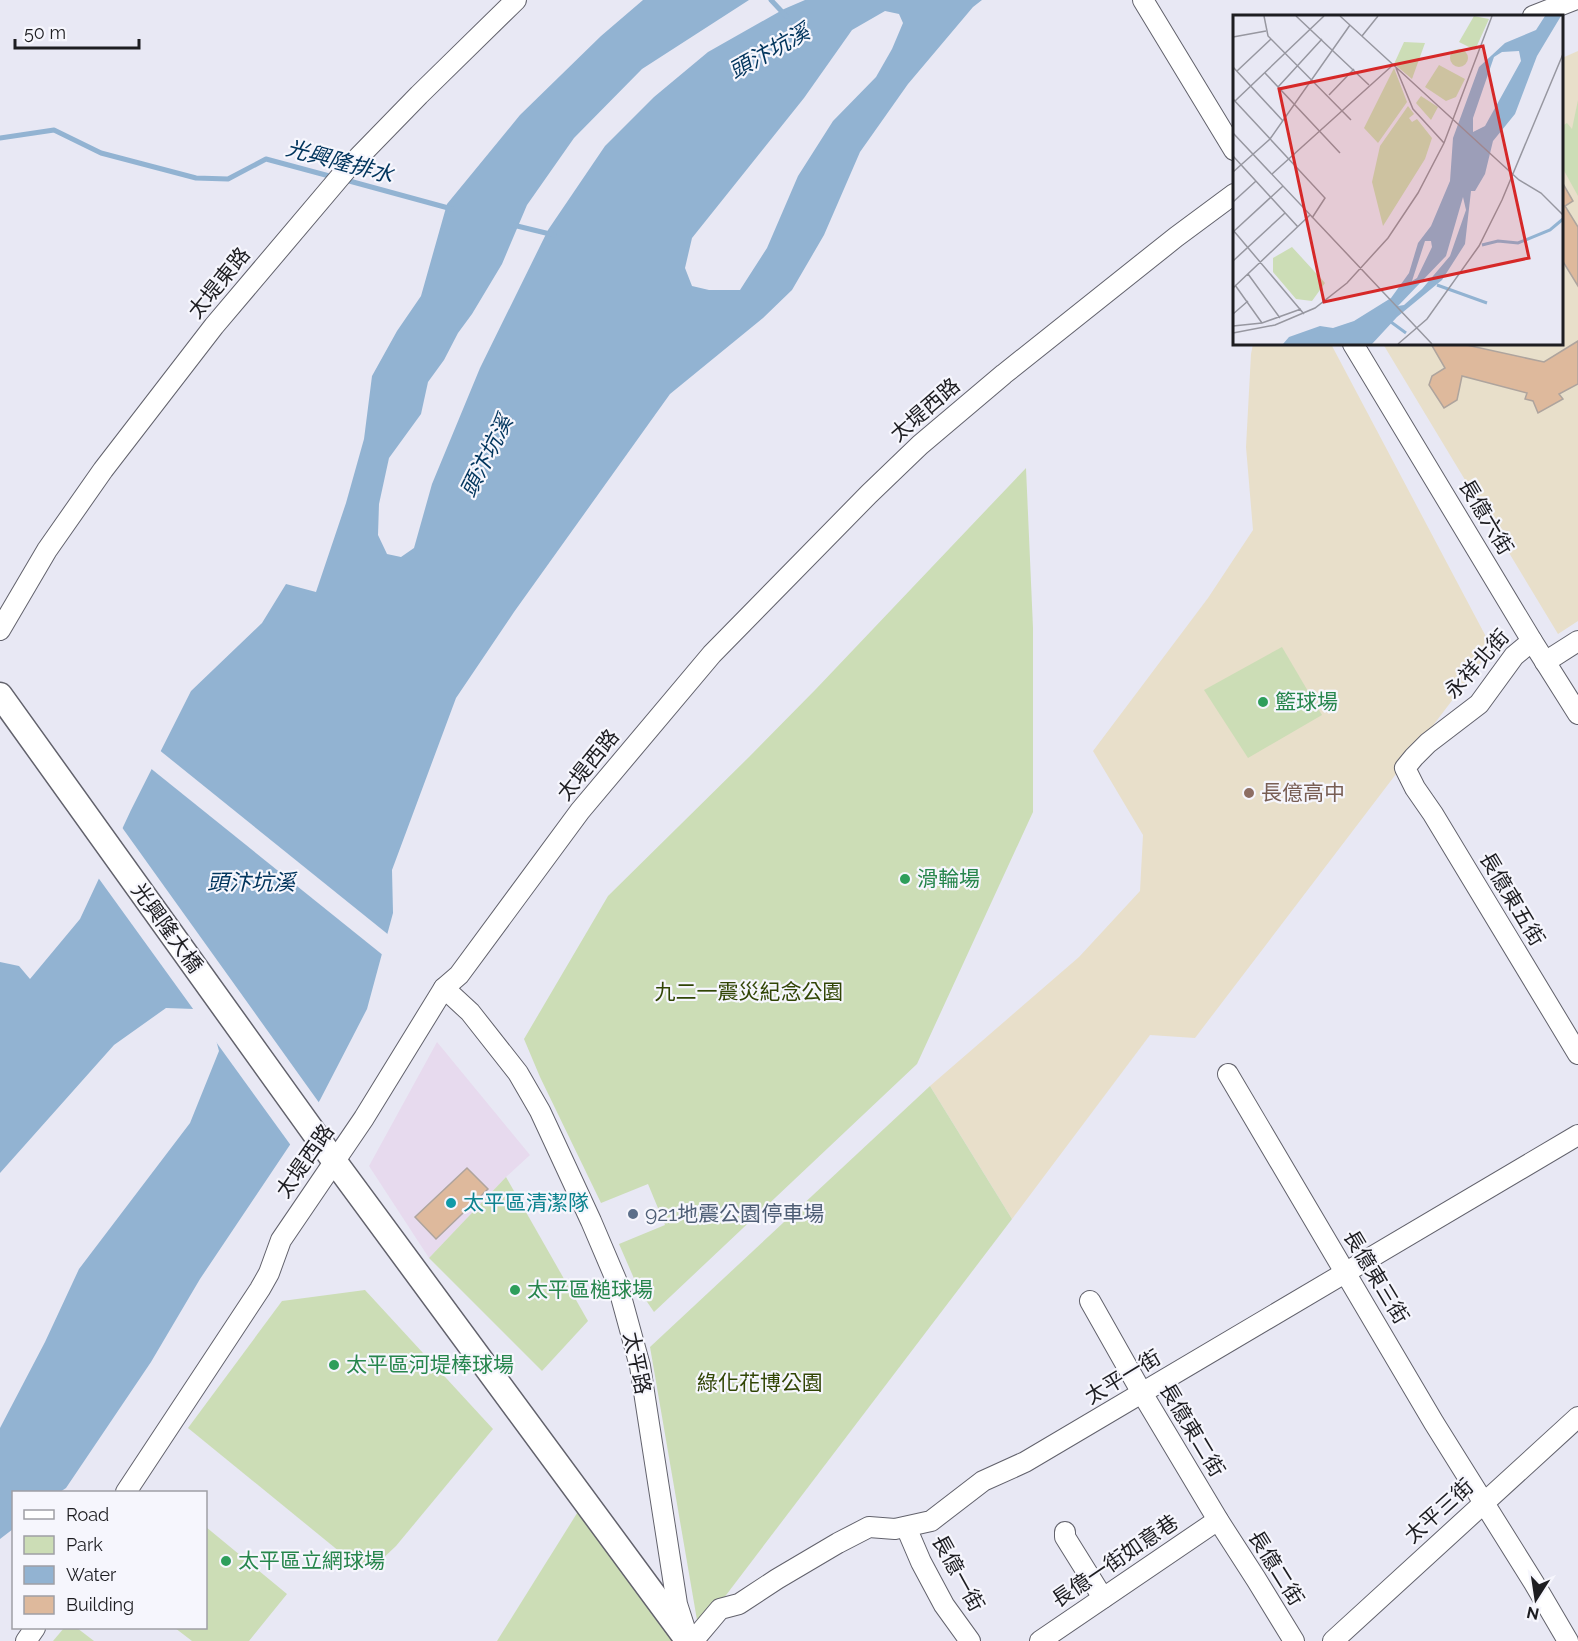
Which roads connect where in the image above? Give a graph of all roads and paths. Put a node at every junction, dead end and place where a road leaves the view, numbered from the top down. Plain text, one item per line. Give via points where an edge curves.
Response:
1 (516, 0) edge
2 (1143, 0) edge
3 (1574, 0) edge
4 (1536, 15) edge
5 (1233, 148) edge
6 (1233, 195) edge
7 (1354, 345) edge
8 (0, 630) edge
9 (1532, 640) junction
10 (1578, 641) edge
11 (1545, 662) junction
12 (0, 695) edge
13 (1578, 714) edge
14 (1405, 768) joint
15 (444, 988) junction
16 (1578, 1054) edge
17 (1228, 1074) dead end
18 (1578, 1136) edge
19 (335, 1162) junction
20 (1346, 1273) junction
21 (1090, 1301) dead end
22 (1142, 1393) junction
23 (1578, 1417) edge
24 (127, 1491) edge
25 (1484, 1503) junction
26 (1218, 1520) junction
27 (906, 1527) junction
28 (1065, 1532) dead end
29 (1104, 1598) junction
30 (690, 1641) edge
31 (970, 1641) edge
32 (1040, 1641) edge
33 (1294, 1641) edge
34 (1333, 1641) edge
35 (1568, 1641) edge

1 - 8 street, 太堤東路 via 346,170 214,326 103,470 47,550
2 - 5 street
3 - 4 street
6 - 15 street, 太堤西路 via 1004,374 869,494 704,663 580,811 459,975
7 - 9 street, 長億六街
9 - 11 street, 長億六街
9 - 14 street, 永祥北街 via 1514,656 1479,704 1428,743
10 - 11 street
11 - 13 street, 長億六街
12 - 19 street, 光興隆大橋
14 - 16 street, 長億東五街
15 - 19 street, 太堤西路
15 - 30 street, 太平路 via 470,1012 518,1073 540,1111 617,1282 640,1365 677,1604
17 - 20 street, 長億東三街
18 - 20 street, 太平一街
19 - 24 street, 太堤西路 via 281,1240 260,1289
19 - 30 street
20 - 22 street, 太平一街
20 - 25 street, 長億東三街
21 - 22 street, 長億東二街
22 - 26 street, 長億東二街
22 - 27 street, 太平一街 via 1025,1462 983,1481 931,1521
23 - 25 street, 太平三街
25 - 34 street, 太平三街
25 - 35 street, 長億東三街
26 - 29 street, 長億一街如意巷
26 - 33 street, 長億二街
27 - 30 street, 太平一街 via 868,1527 739,1604 720,1609
27 - 31 street, 長億一街 via 944,1605
28 - 29 street
29 - 32 street, 長億一街如意巷

